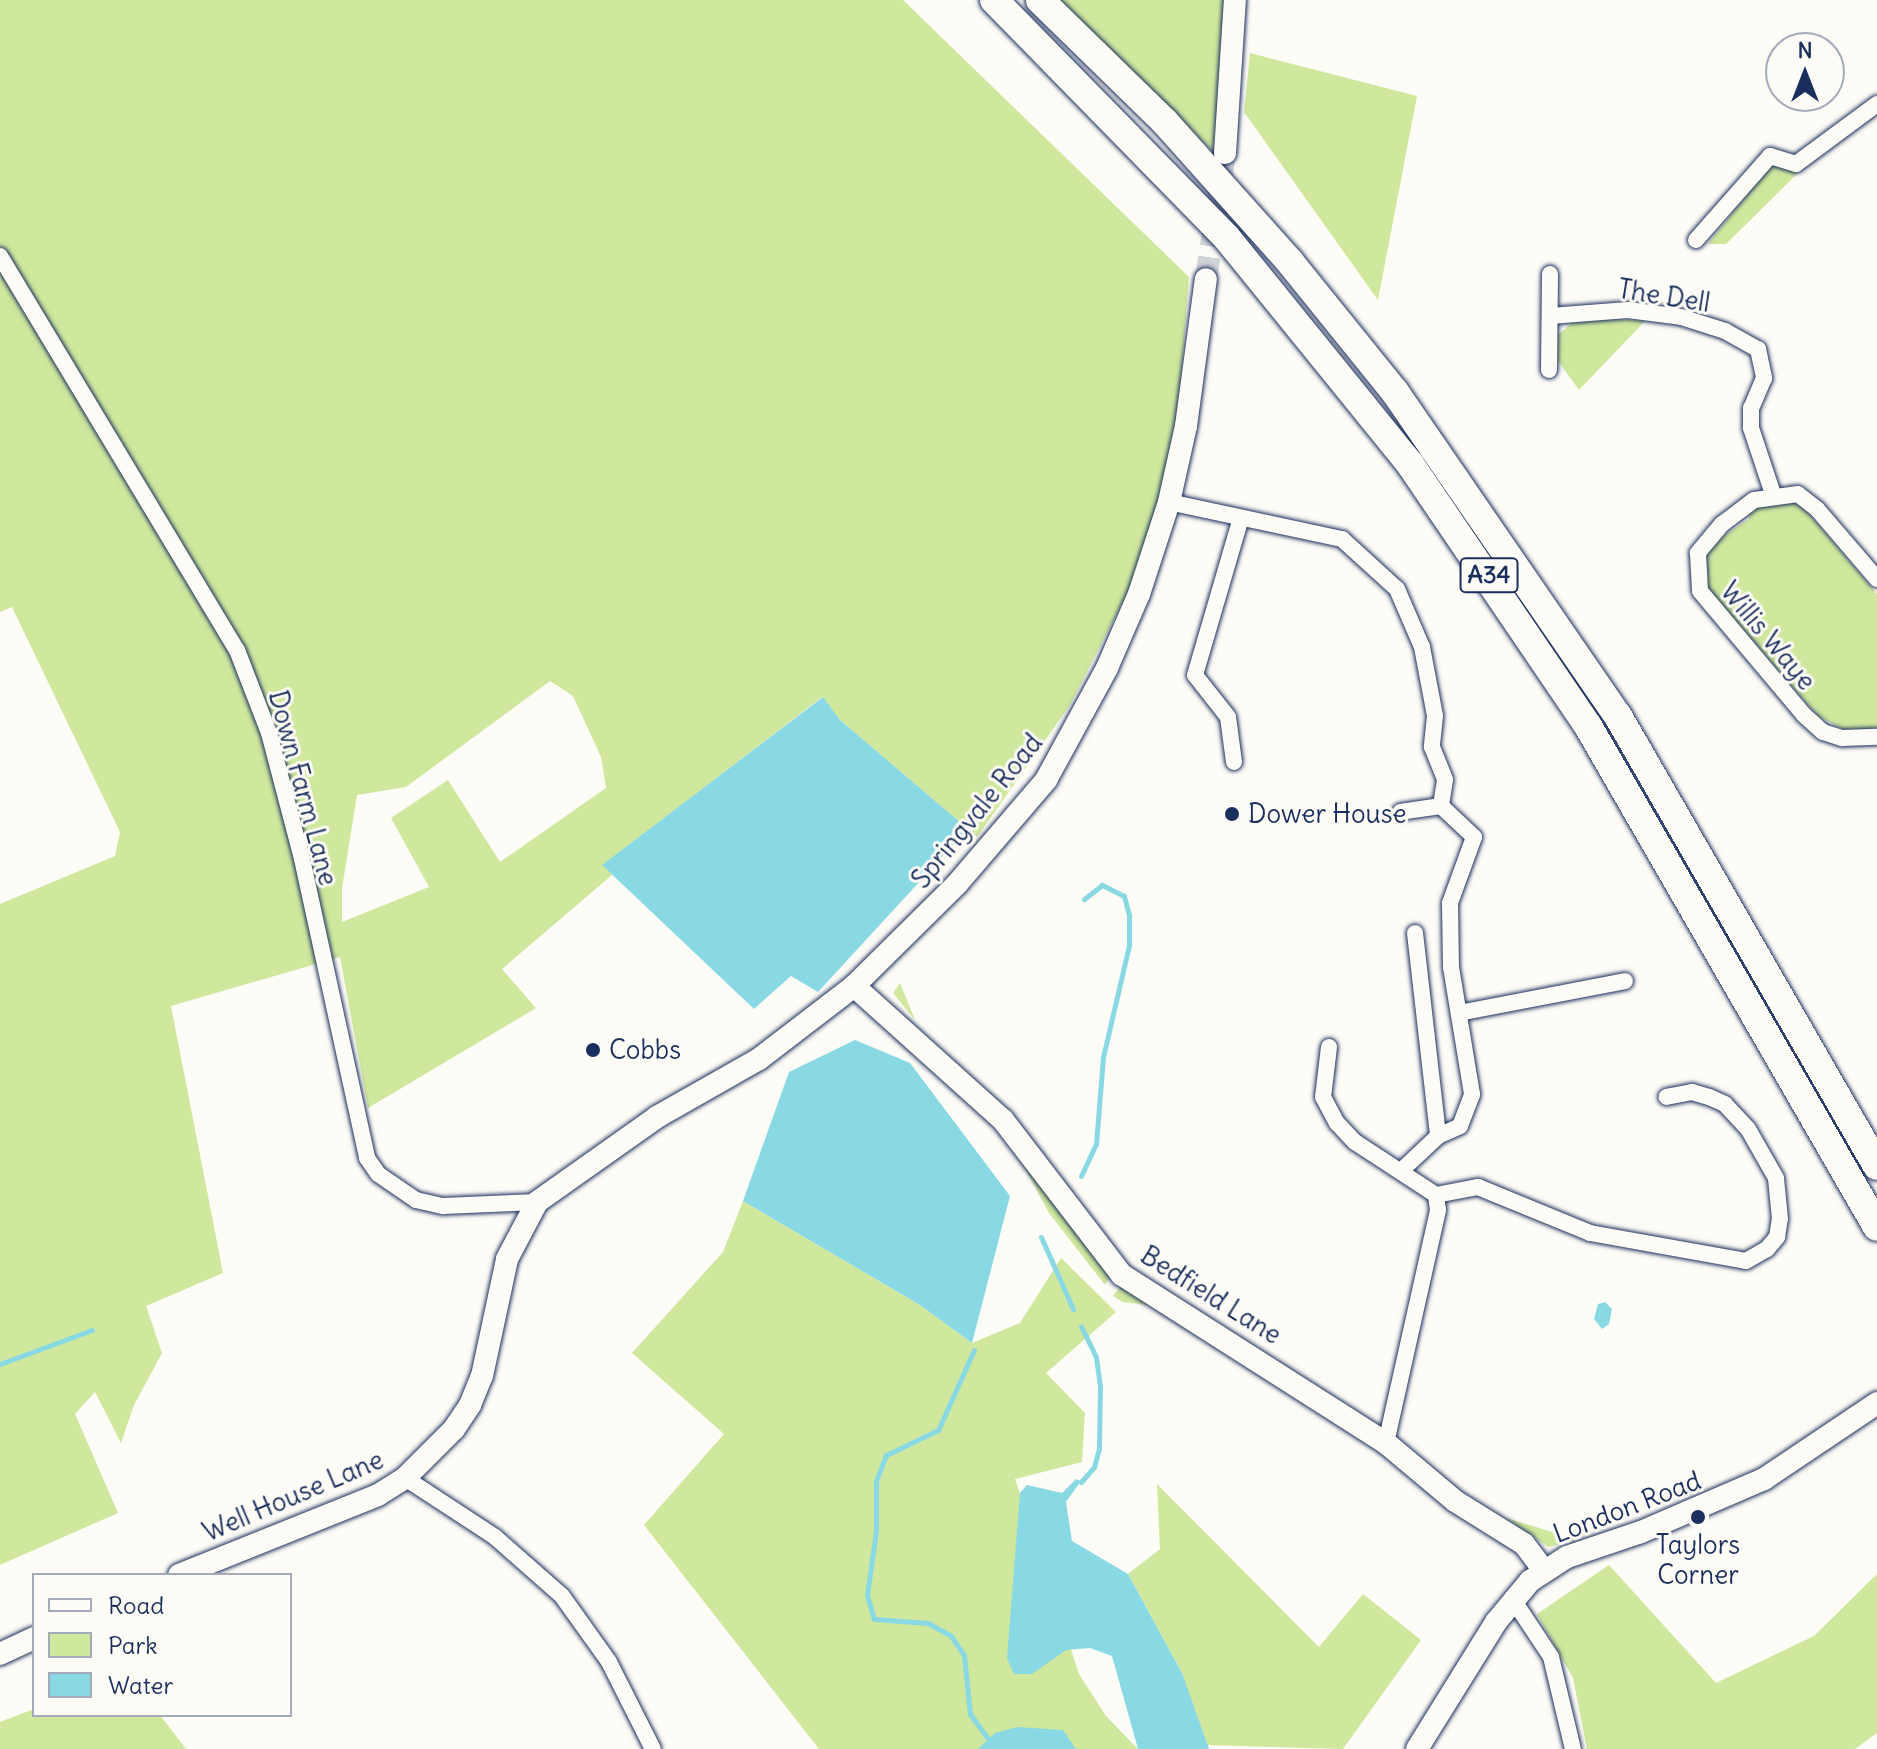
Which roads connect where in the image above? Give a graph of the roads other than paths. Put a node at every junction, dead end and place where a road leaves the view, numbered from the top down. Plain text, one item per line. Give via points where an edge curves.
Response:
1 (994, 0) edge
2 (1040, 0) edge
3 (1235, 0) edge
4 (1877, 104) edge
5 (1225, 153) tunnel mouth
6 (1696, 240) dead end
7 (0, 256) edge
8 (1550, 274) dead end
9 (1206, 279) tunnel mouth
10 (1550, 316) junction
11 (1549, 370) dead end
12 (1773, 494) junction
13 (1169, 502) junction
14 (1240, 521) junction
15 (1877, 579) edge
16 (1877, 737) edge
17 (1234, 762) dead end
18 (1441, 806) junction
19 (1400, 812) dead end
20 (1415, 933) dead end
21 (1625, 981) dead end
22 (854, 986) junction
23 (1459, 1013) junction
24 (1329, 1047) dead end
25 (1666, 1097) dead end
26 (1438, 1136) junction
27 (1877, 1166) edge
28 (1403, 1169) junction
29 (1436, 1195) junction
30 (537, 1202) junction
31 (1877, 1227) edge
32 (1877, 1403) edge
33 (1386, 1443) junction
34 (405, 1478) junction
35 (1544, 1571) junction
36 (184, 1573) edge
37 (1512, 1598) junction
38 (32, 1639) edge
39 (0, 1654) edge
40 (653, 1749) edge
41 (1417, 1749) edge
42 (1573, 1749) edge

1 - 31 highway, A34 via 1227,238 1436,500 1588,726
2 - 27 highway, A34 via 1165,122 1290,262 1395,392 1618,716
3 - 5 street
4 - 6 street via 1796,164 1770,156
7 - 30 street, Down Farm Lane via 237,650 269,733 302,859 367,1158 378,1174 416,1200 443,1206
8 - 10 street
9 - 13 street, Springvale Road via 1186,426
10 - 11 street
10 - 12 street, The Dell via 1628,310 1681,317 1758,349 1764,378 1751,408 1751,428
12 - 15 street via 1798,494 1817,509
12 - 16 street, Willis Waye via 1754,500 1722,524 1698,553 1700,591 1823,732 1842,738
13 - 14 street
13 - 22 street, Springvale Road via 1139,594 1107,668 1046,780 957,884
14 - 17 street via 1195,675 1228,717
14 - 18 street via 1342,539 1397,589 1422,647 1435,716 1432,747 1445,780
18 - 19 street
18 - 23 street via 1474,837 1450,903
20 - 26 street
21 - 23 street
22 - 30 street, Springvale Road via 759,1059 657,1117
22 - 33 street, Bedfield Lane via 1003,1120 1122,1275
23 - 26 street via 1472,1094 1460,1126
24 - 28 street via 1323,1097 1337,1123 1355,1142
25 - 29 street via 1692,1092 1709,1097 1725,1104 1748,1129 1776,1178 1780,1219 1777,1237 1767,1249 1746,1261 1590,1233 1478,1187
26 - 28 street
28 - 29 street
29 - 33 street via 1438,1210
30 - 34 street, Well House Lane via 507,1259 482,1376 470,1405 454,1429
32 - 35 street, London Road via 1752,1485
33 - 35 street, Bedfield Lane via 1455,1501 1524,1544
34 - 36 street, Well House Lane via 378,1495
34 - 40 street via 495,1537 562,1596 609,1662
35 - 37 street, London Road
37 - 41 street, London Road
37 - 42 street via 1551,1657
38 - 39 street

